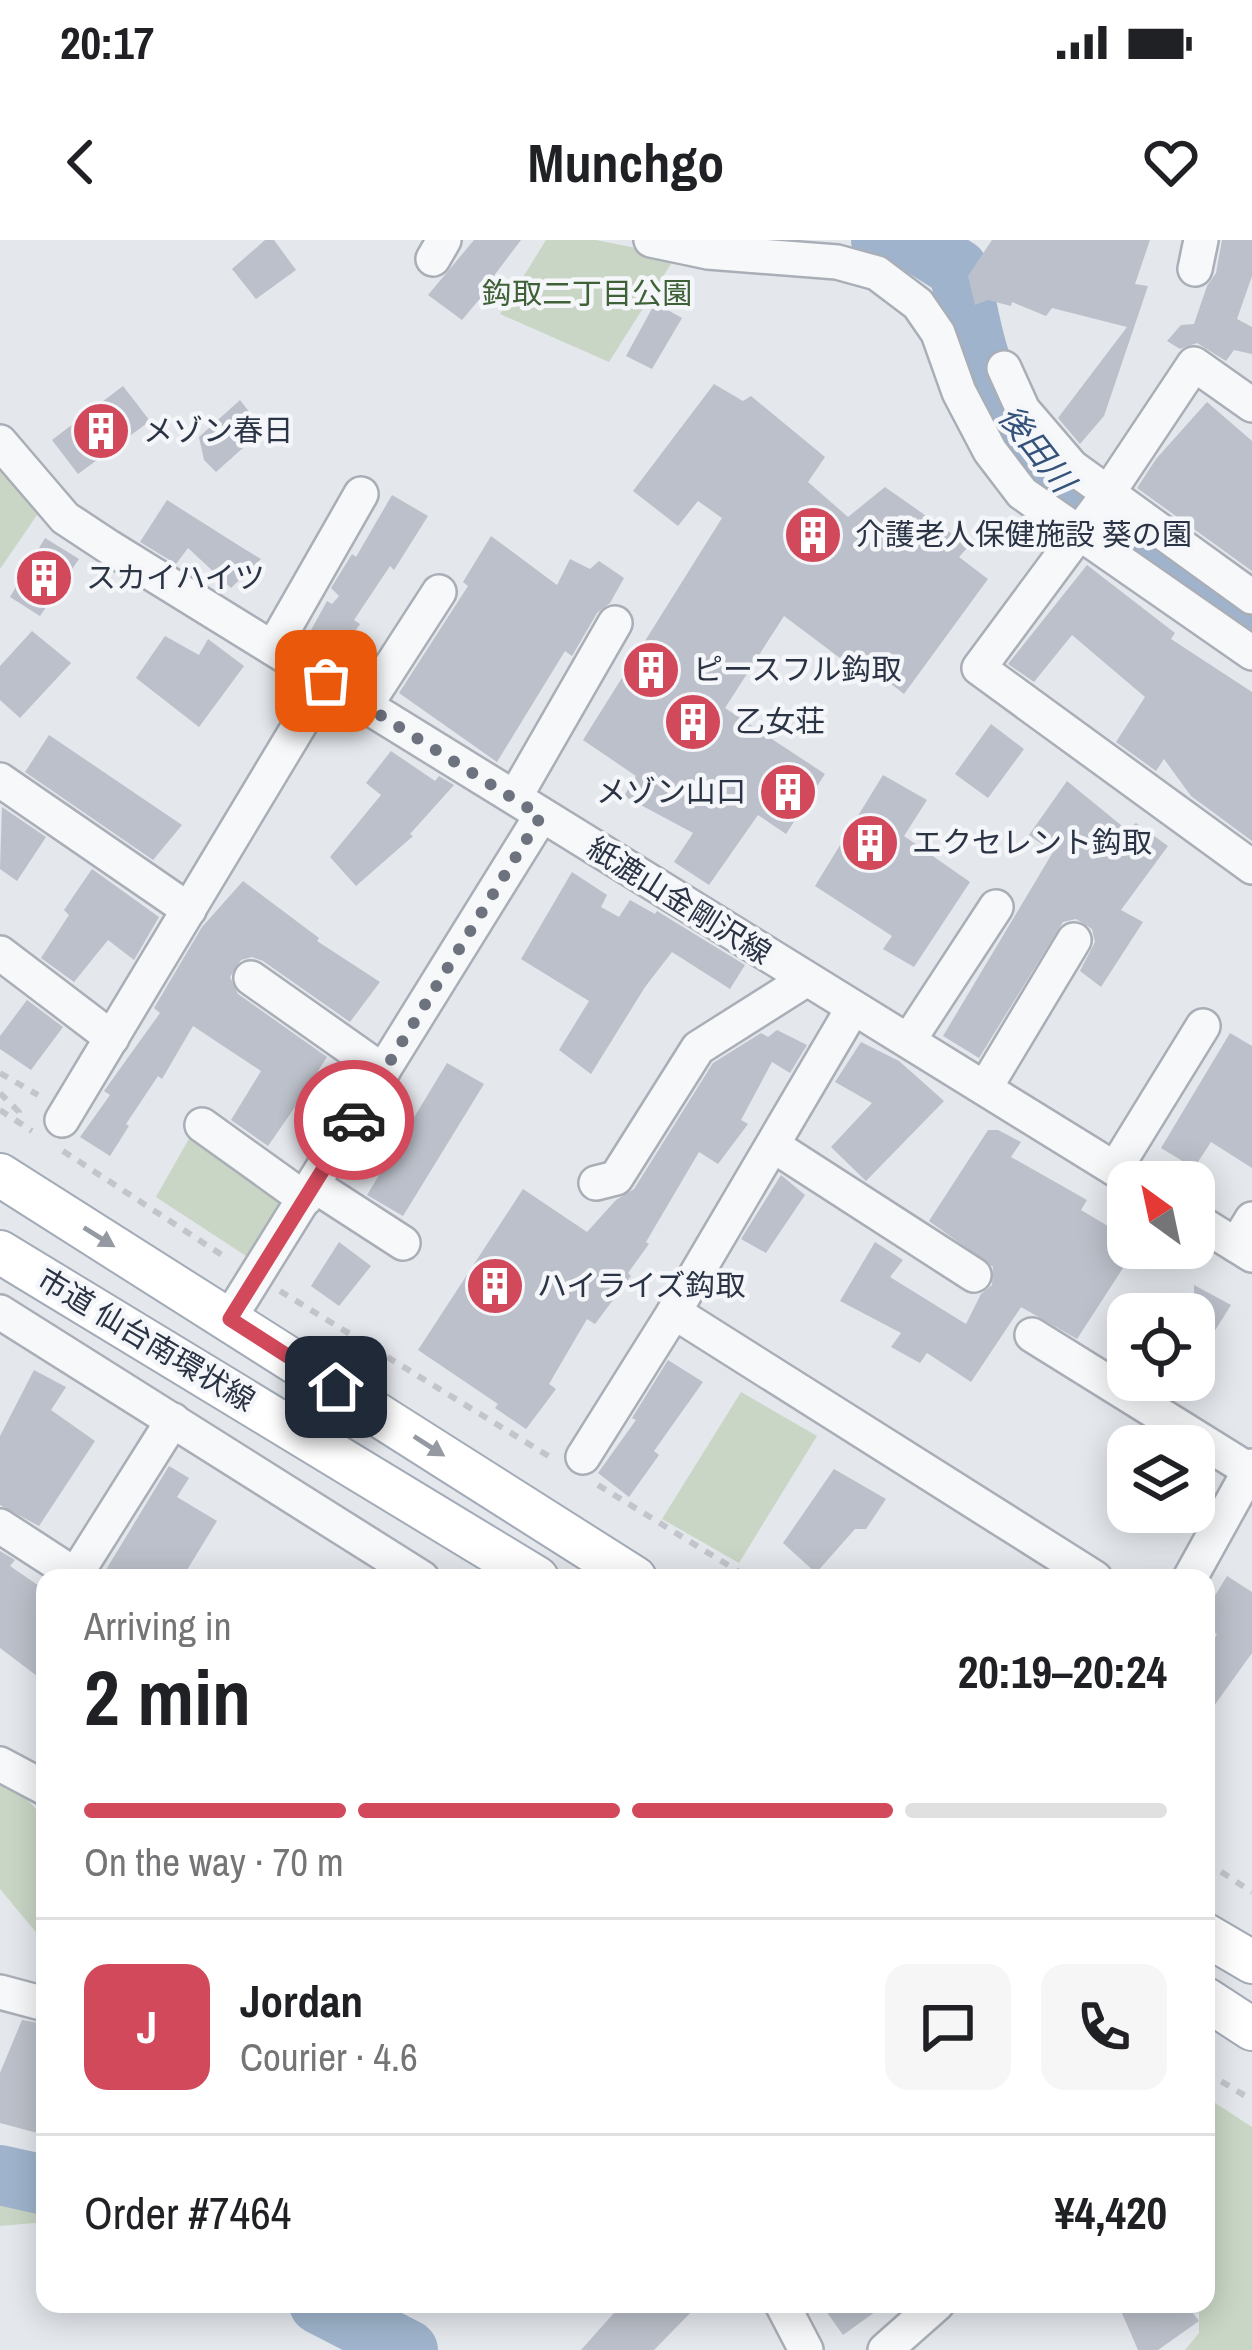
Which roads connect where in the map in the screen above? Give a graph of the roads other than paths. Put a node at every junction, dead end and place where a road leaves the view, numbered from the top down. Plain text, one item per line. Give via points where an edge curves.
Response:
1 (651, 240) edge
2 (1004, 368) dead end
3 (1252, 405) edge
4 (0, 442) edge
5 (361, 494) dead end
6 (1094, 512) junction
7 (439, 592) dead end
8 (1252, 597) edge
9 (615, 623) dead end
10 (273, 648) junction
11 (1252, 653) edge
12 (326, 681) junction
13 (366, 705) junction
14 (0, 780) edge
15 (528, 806) junction
16 (1252, 867) edge
17 (996, 907) dead end
18 (189, 910) junction
19 (1074, 940) dead end
20 (0, 953) edge
21 (251, 978) dead end
22 (807, 980) junction
23 (853, 1008) junction
24 (1203, 1026) dead end
25 (112, 1038) junction
26 (909, 1040) junction
27 (383, 1071) junction
28 (985, 1088) junction
29 (202, 1125) dead end
30 (55, 1128) road end
31 (774, 1146) junction
32 (1134, 1161) edge
33 (1107, 1164) edge
34 (0, 1175) edge
35 (596, 1183) dead end
36 (310, 1193) junction
37 (1215, 1227) edge
38 (1247, 1240) edge
39 (403, 1243) dead end
40 (0, 1252) edge
41 (974, 1275) dead end
42 (0, 1312) edge
43 (674, 1312) junction
44 (230, 1319) junction
45 (1032, 1334) dead end
46 (173, 1420) junction
47 (575, 1465) road end
48 (1251, 1468) edge
49 (0, 1526) edge
50 (67, 1569) edge
51 (82, 1569) edge
52 (408, 1569) edge
53 (522, 1569) edge
54 (621, 1569) edge
55 (1081, 1569) edge
56 (1195, 1569) edge
57 (0, 1764) edge
58 (36, 1783) edge
59 (1215, 1940) edge
60 (1252, 1962) edge
61 (0, 1992) edge
62 (36, 2002) edge
63 (1215, 2005) edge
64 (1252, 2029) edge
65 (787, 2313) edge
66 (927, 2313) edge
67 (806, 2350) edge
68 (885, 2350) edge

1 - 6 street via 877,274 918,304 938,333 958,392 1022,494
2 - 6 street via 1023,410 1072,467
3 - 6 street via 1194,364
4 - 10 street, 紙漉山金剛沢線 via 65,518
5 - 10 street
6 - 8 street
6 - 11 street
6 - 16 street via 979,668
7 - 13 street
9 - 15 street
10 - 12 street, 紙漉山金剛沢線
12 - 13 street, 紙漉山金剛沢線
12 - 18 street
13 - 15 street, 紙漉山金剛沢線
14 - 18 street
15 - 22 street, 紙漉山金剛沢線
15 - 27 street
17 - 26 street
18 - 25 street
19 - 28 street
20 - 25 street
21 - 27 street
22 - 23 street, 紙漉山金剛沢線
22 - 35 street via 698,1048 616,1178
23 - 26 street, 紙漉山金剛沢線
23 - 31 street
24 - 32 street
25 - 30 street
26 - 28 street, 紙漉山金剛沢線
27 - 36 street
28 - 33 street, 紙漉山金剛沢線
29 - 36 street
31 - 41 street
31 - 43 street
34 -> 44 main road, 市道 仙台南環状線
36 - 39 street
36 - 44 street
37 - 38 street
40 - 53 main road, 市道 仙台南環状線
42 - 46 street
43 - 47 street
43 - 55 street
44 -> 54 main road, 市道 仙台南環状線
45 - 48 street
46 - 51 street
46 - 52 street
48 - 56 street
49 - 50 street
57 - 58 street
59 - 60 main road
61 - 62 street
63 - 64 main road
65 - 67 street
66 - 68 street

